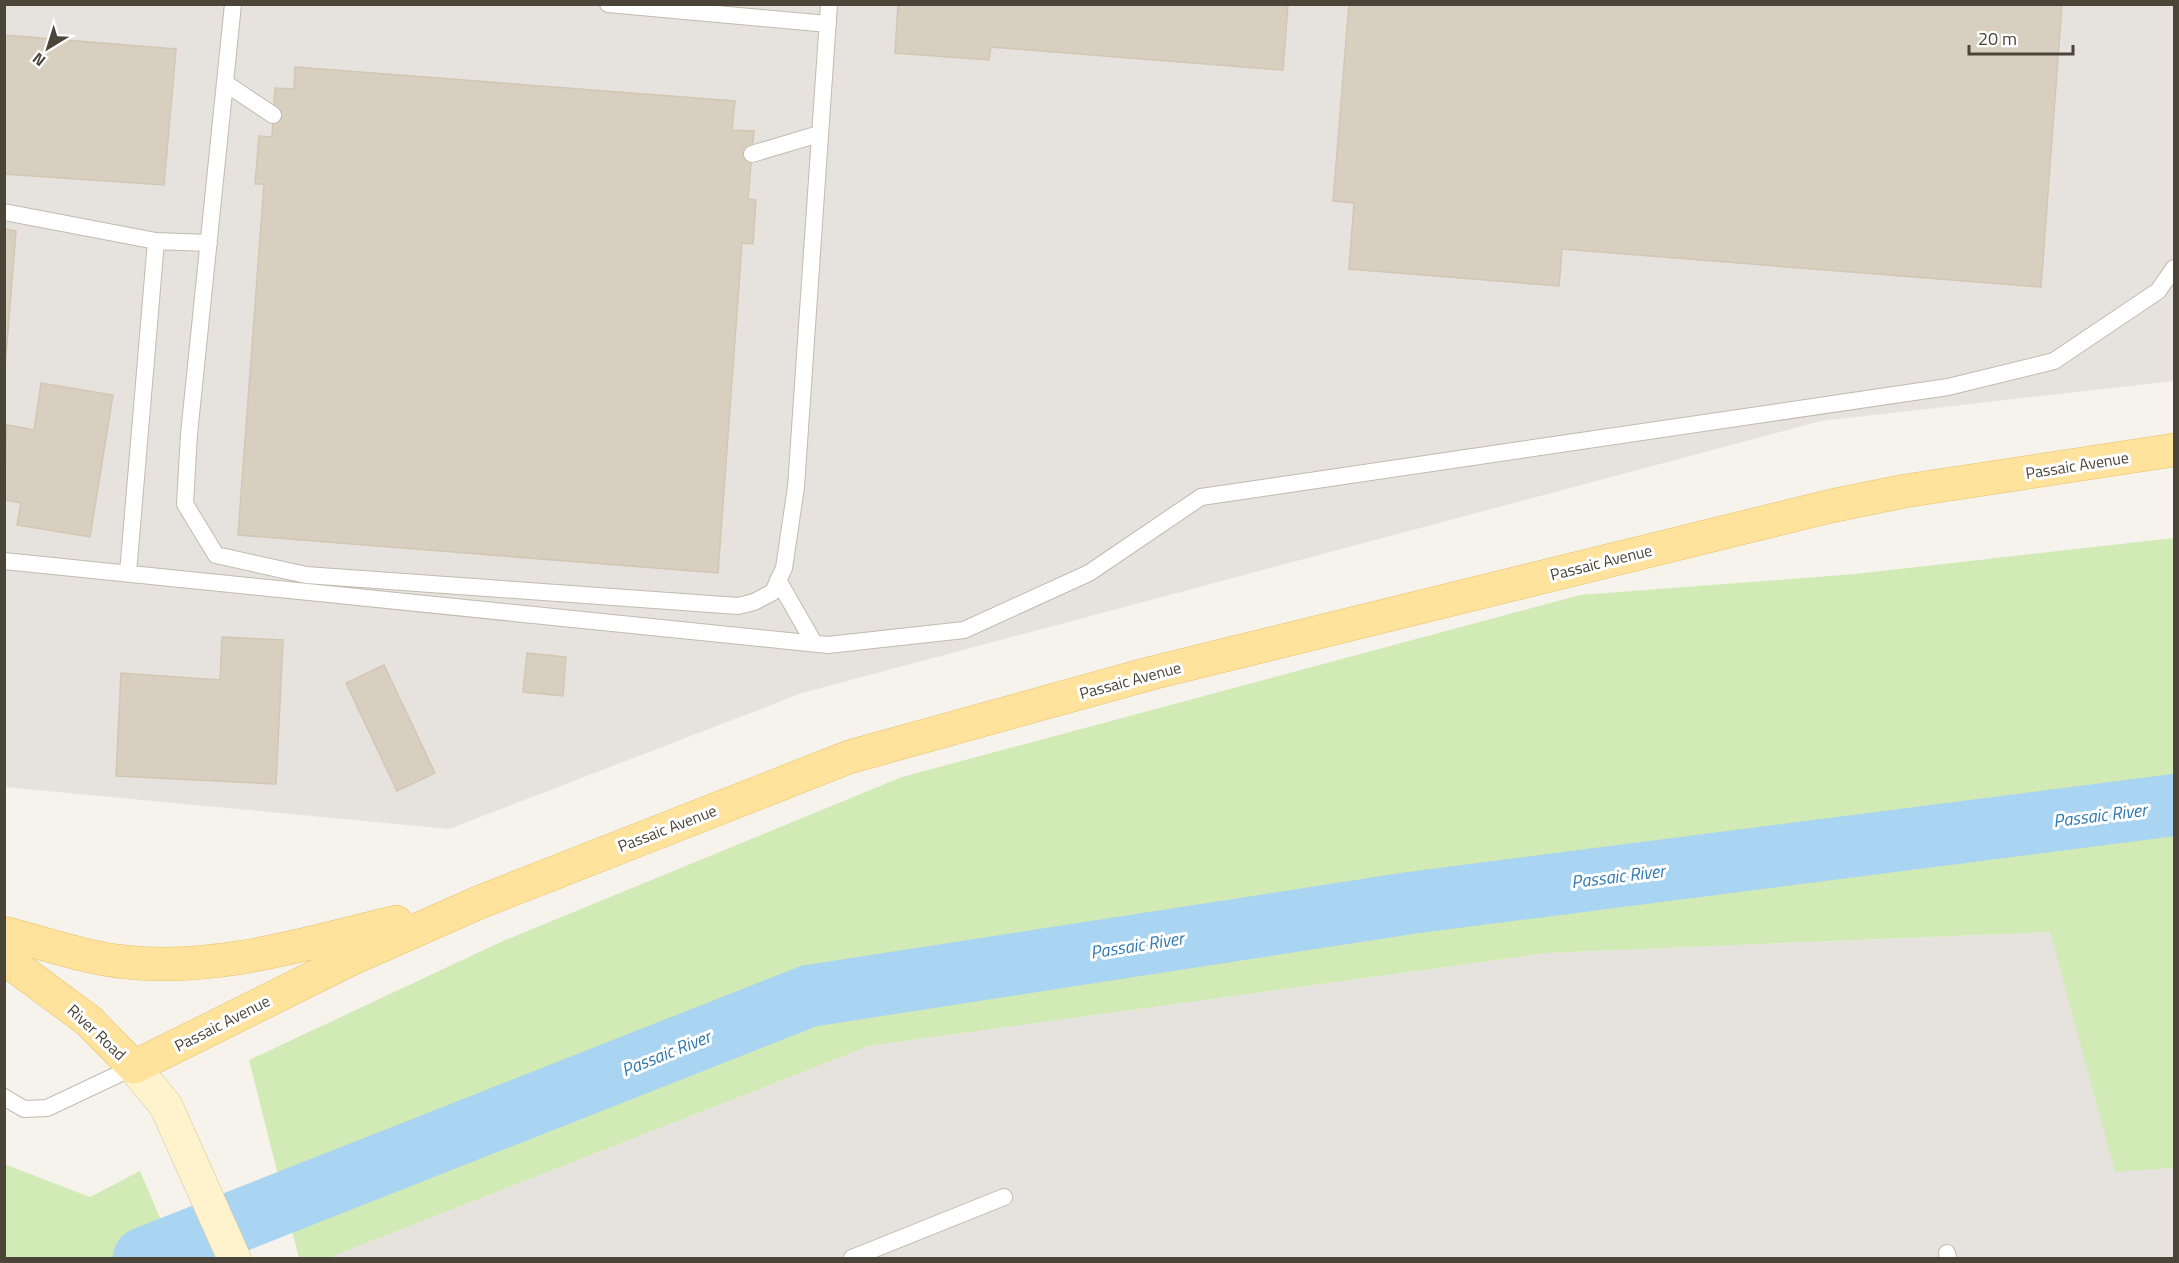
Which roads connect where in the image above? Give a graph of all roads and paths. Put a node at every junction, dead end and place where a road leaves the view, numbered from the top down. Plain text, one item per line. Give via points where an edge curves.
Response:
1 (233, 4) edge
2 (608, 4) edge
3 (829, 4) edge
4 (828, 24) junction
5 (225, 83) junction
6 (273, 115) dead end
7 (819, 134) junction
8 (752, 154) dead end
9 (4, 212) edge
10 (156, 242) junction
11 (209, 243) junction
12 (2175, 268) edge
13 (2175, 450) edge
14 (4, 561) edge
15 (128, 573) junction
16 (778, 580) junction
17 (814, 644) junction
18 (480, 902) junction
19 (4, 933) edge
20 (4, 958) edge
21 (134, 1067) junction
22 (4, 1097) edge
23 (24, 1109) junction
24 (4, 1115) edge
25 (1004, 1197) dead end
26 (234, 1258) edge
27 (852, 1258) edge

1 - 5 lane
2 - 4 lane
3 - 4 lane
4 - 7 lane
5 - 6 lane
5 - 11 lane
7 - 8 lane
7 - 16 lane via 796,487 784,568
9 - 10 lane
10 - 11 lane
10 - 15 lane
11 - 16 lane via 185,504 216,555 306,575 738,606 773,592
12 - 17 lane via 2158,291 2054,361 1948,387 1201,497 1089,573 964,630
13 - 18 main road, Passaic Avenue via 1831,506 1152,673 849,757
14 - 15 lane
15 - 17 lane
16 - 17 lane
18 - 19 main road via 236,960 124,962
18 - 21 main road, Passaic Avenue via 351,958
20 - 21 main road, River Road via 89,1021
21 - 23 lane via 47,1108
21 - 26 main road, River Road via 166,1106
22 - 23 lane
23 - 24 lane
25 - 27 lane

